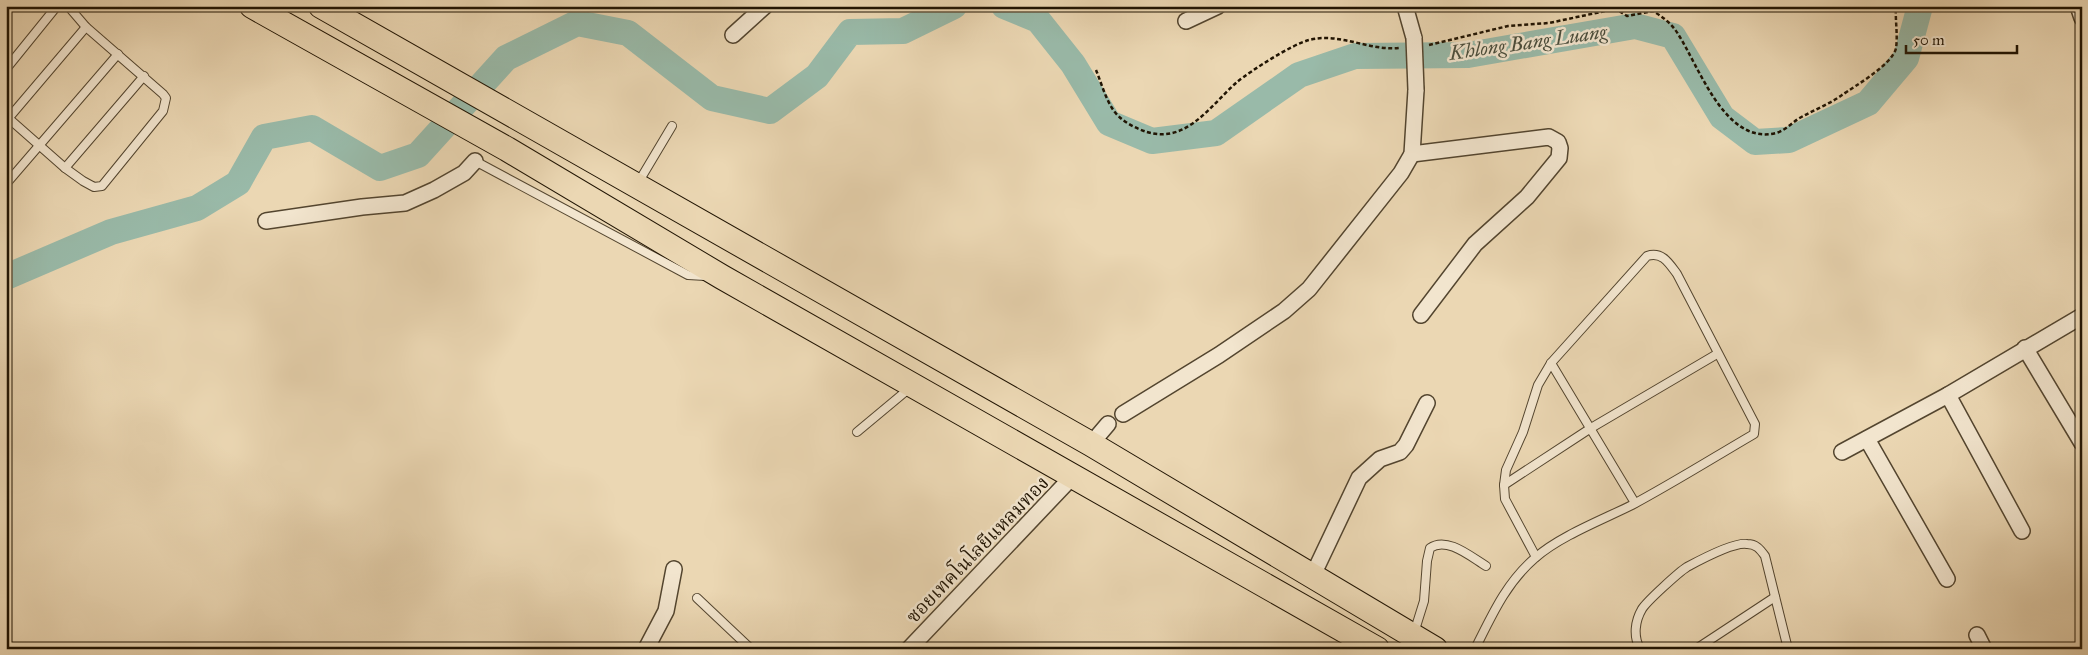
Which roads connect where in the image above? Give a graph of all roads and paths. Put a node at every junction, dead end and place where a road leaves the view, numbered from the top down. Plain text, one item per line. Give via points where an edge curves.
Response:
1 (58, 6) edge
2 (68, 6) edge
3 (252, 6) edge
4 (321, 6) edge
5 (765, 6) edge
6 (1218, 6) edge
7 (1405, 6) edge
8 (1896, 6) edge
9 (2078, 6) edge
10 (2082, 18) edge
11 (1186, 21) dead end
12 (86, 27) junction
13 (733, 35) dead end
14 (1415, 44) junction
15 (118, 54) junction
16 (6, 68) edge
17 (1096, 70) dead end
18 (144, 76) junction
19 (7, 118) edge
20 (672, 126) dead end
21 (39, 145) junction
22 (1412, 154) junction
23 (475, 161) joint
24 (65, 168) junction
25 (6, 184) edge
26 (636, 187) junction
27 (266, 221) dead end
28 (722, 276) junction
29 (1421, 315) dead end
30 (2082, 316) edge
31 (2026, 348) junction
32 (1717, 354) junction
33 (1551, 363) junction
34 (913, 386) junction
35 (1948, 395) junction
36 (1427, 403) dead end
37 (1123, 414) dead end
38 (1108, 424) dead end
39 (1591, 428) junction
40 (857, 432) dead end
41 (1867, 439) junction
42 (2082, 443) edge
43 (1091, 444) junction
44 (1842, 452) dead end
45 (1073, 476) junction
46 (1504, 484) junction
47 (1635, 503) junction
48 (2022, 531) dead end
49 (1536, 557) junction
50 (1486, 566) dead end
51 (674, 569) dead end
52 (1313, 575) junction
53 (1947, 579) dead end
54 (1775, 597) junction
55 (697, 598) dead end
56 (1413, 635) junction
57 (1976, 635) dead end
58 (646, 649) edge
59 (751, 649) edge
60 (909, 649) edge
61 (1377, 649) edge
62 (1435, 649) edge
63 (1475, 649) edge
64 (1640, 649) edge
65 (1696, 649) edge
66 (1788, 649) edge
67 (1984, 649) edge

1 - 16 lane
2 - 12 lane
3 - 28 main road via 412,94
4 - 26 main road
5 - 13 street
6 - 11 street
7 - 14 street
8 - 14 path via 1896,50 1886,64 1828,104 1776,133 1762,134 1734,124 1708,88 1678,33 1653,11 1627,16 1616,9
9 - 10 street
12 - 15 lane
12 - 19 lane
14 - 17 path via 1388,50 1324,37 1308,40 1238,81 1205,114 1170,135 1149,134 1129,124 1113,110
14 - 22 street, bridge
15 - 18 lane
15 - 21 lane
18 - 24 lane
18 - 24 lane via 166,98 165,106 102,186 89,185
19 - 21 lane
20 - 26 lane
21 - 24 lane
21 - 25 lane
22 - 29 street via 1549,137 1558,142 1560,148 1559,158 1527,197 1475,244
22 - 37 street via 1379,202 1303,294 1255,332
23 - 27 street via 464,173 405,203
23 - 28 lane via 688,274
26 - 43 main road
28 - 34 main road
30 - 31 street
31 - 35 street
31 - 42 street
32 - 33 lane via 1677,274 1662,256 1653,254 1647,256
32 - 39 lane
32 - 47 lane via 1755,424 1754,434
33 - 39 lane
33 - 46 lane via 1538,385 1523,432 1506,470
34 - 40 lane
34 - 45 main road
35 - 41 street
35 - 48 street
36 - 52 street via 1400,452 1380,460 1359,478
38 - 43 street
39 - 46 lane
39 - 47 lane
41 - 44 street
41 - 53 street
43 - 52 main road
45 - 60 street, ซอยเทคโนโลยีแหลมทอง
45 - 61 main road
46 - 49 lane via 1506,499
47 - 49 lane
49 - 63 lane via 1502,596
50 - 56 lane via 1443,543 1430,548 1424,601
51 - 58 street via 666,611
52 - 56 main road
54 - 64 lane via 1769,566 1760,549 1749,544 1734,546 1685,568 1643,608 1636,631
54 - 65 lane
54 - 66 lane
55 - 59 lane
56 - 62 main road
57 - 67 street

